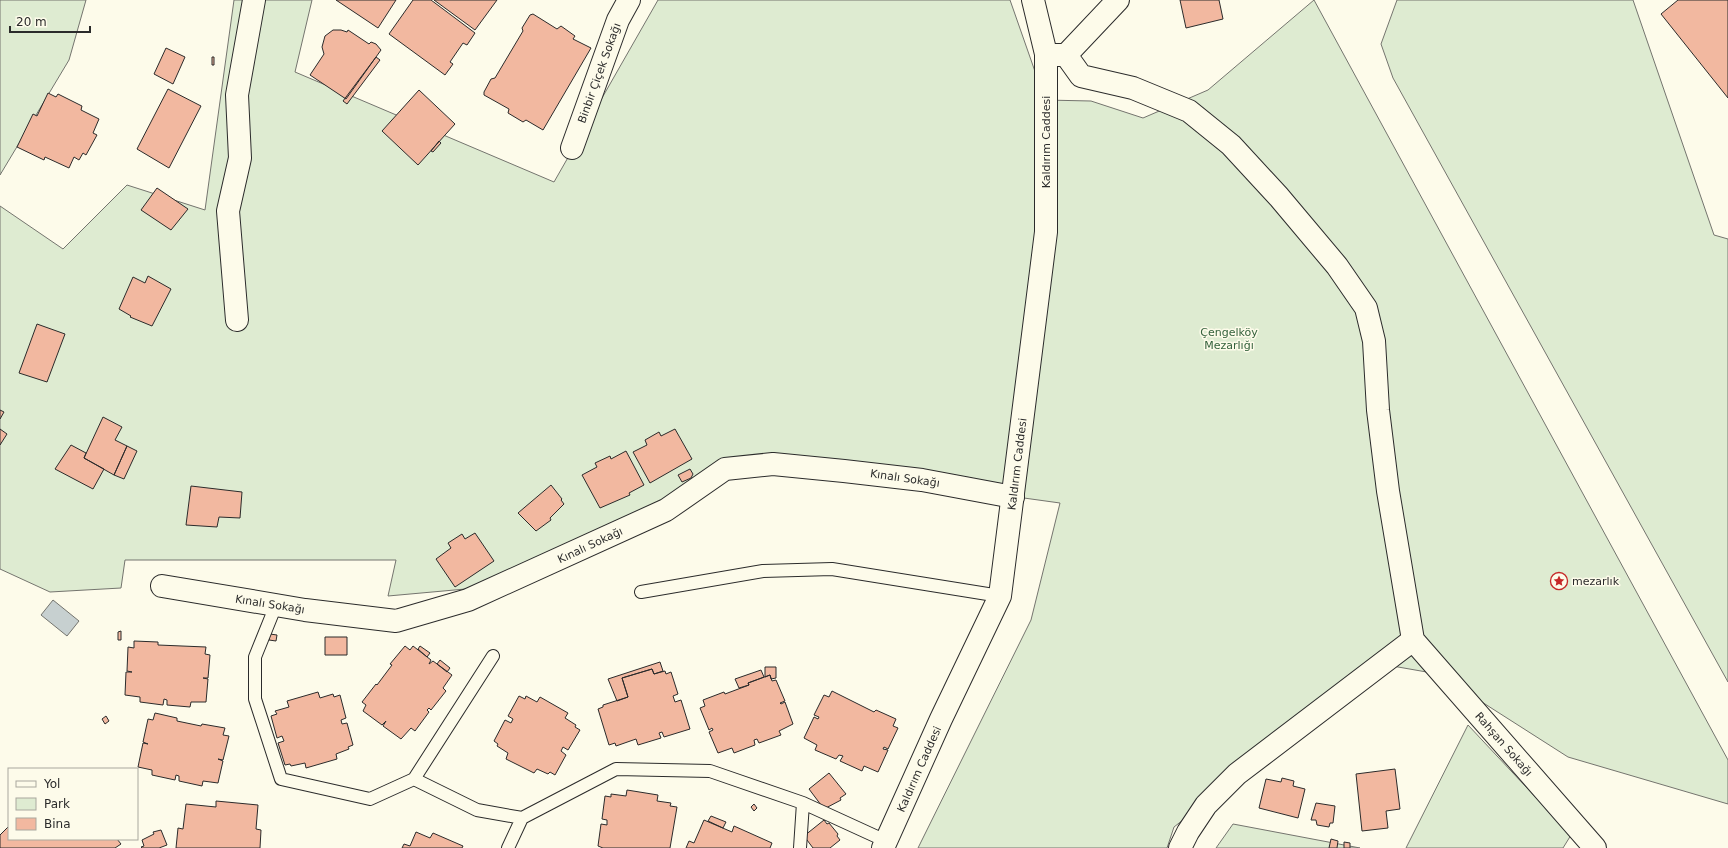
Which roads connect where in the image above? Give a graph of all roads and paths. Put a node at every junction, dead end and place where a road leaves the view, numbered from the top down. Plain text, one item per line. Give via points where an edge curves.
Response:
1 (254, 0) edge
2 (629, 0) edge
3 (1033, 0) edge
4 (1118, 0) edge
5 (1056, 55) junction
6 (572, 148) dead end
7 (237, 320) dead end
8 (1013, 497) junction
9 (162, 586) dead end
10 (641, 592) dead end
11 (1000, 596) junction
12 (276, 605) junction
13 (1413, 640) junction
14 (493, 656) dead end
15 (414, 778) junction
16 (803, 803) junction
17 (522, 818) junction
18 (885, 845) edge
19 (508, 848) edge
20 (800, 848) edge
21 (1180, 848) edge
22 (1594, 848) edge

1 - 7 street via 237,95 240,158 228,211
2 - 6 street, Binbir Çiçek Sokağı via 618,20
3 - 5 street
4 - 5 street
5 - 8 street, Kaldırım Caddesi via 1046,232
5 - 13 street via 1081,76 1133,88 1189,111 1231,145 1338,266 1366,308 1374,341 1378,410 1388,491
8 - 11 street, Kaldırım Caddesi
8 - 12 street, Kınalı Sokağı via 922,480 836,470 773,464 725,469 666,510 468,600 396,621
9 - 12 street, Kınalı Sokağı
10 - 11 lane via 763,571 832,569
11 - 18 street, Kaldırım Caddesi
12 - 15 lane via 255,656 255,699 281,779 370,799
13 - 21 street via 1237,774 1206,805
13 - 22 street, Rahşan Sokağı
14 - 15 lane
15 - 17 lane via 477,810
16 - 17 lane via 710,771 616,769
16 - 18 lane
16 - 20 lane
17 - 19 lane

